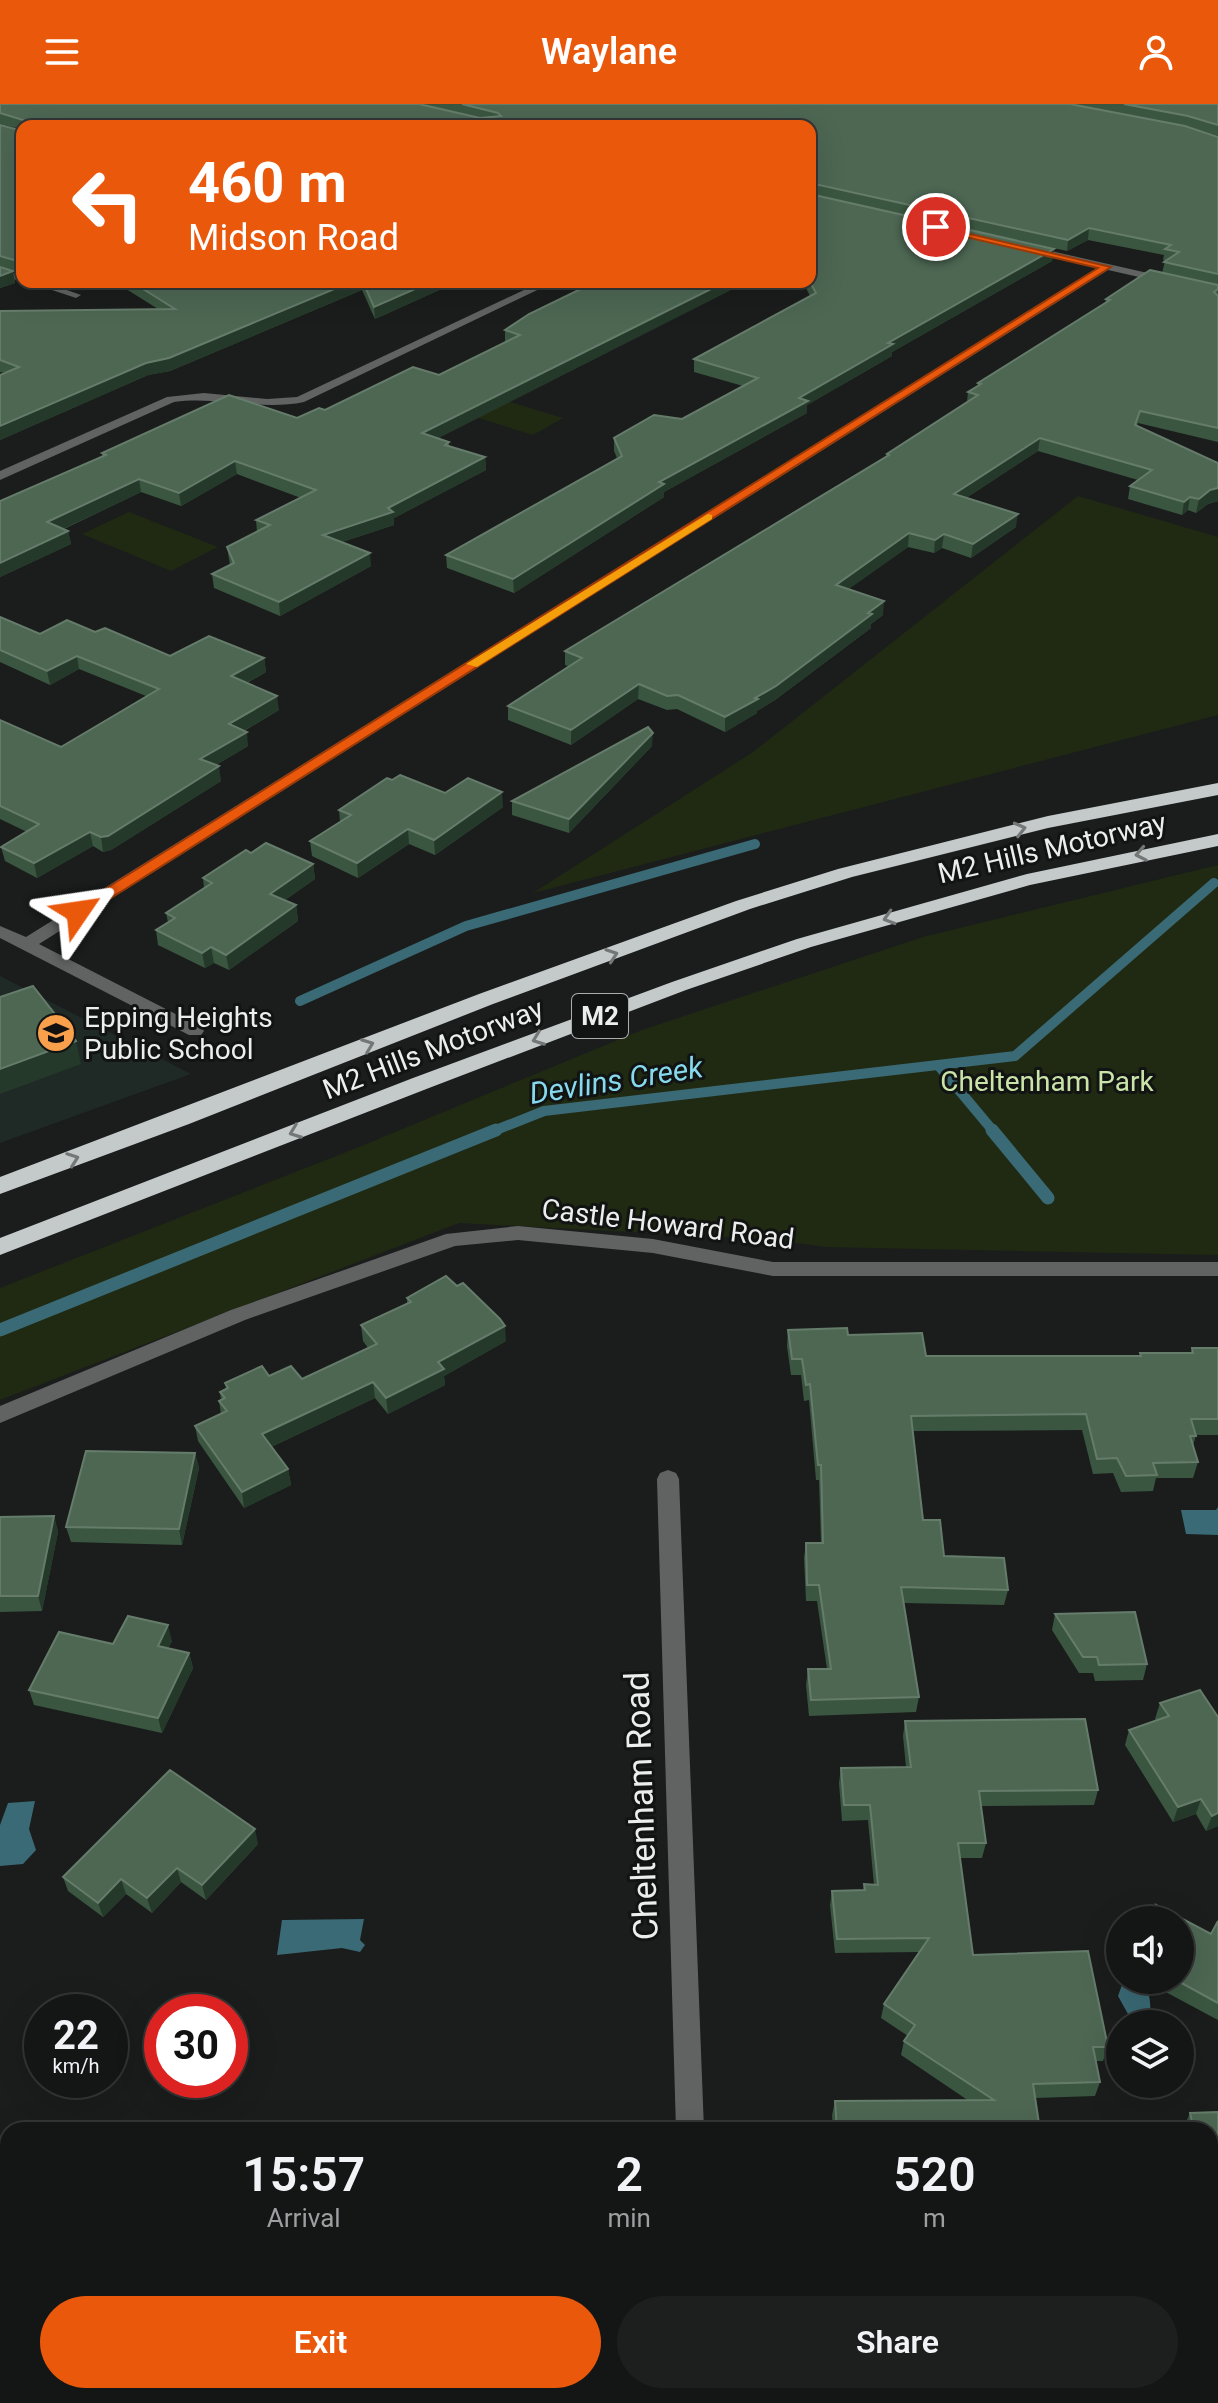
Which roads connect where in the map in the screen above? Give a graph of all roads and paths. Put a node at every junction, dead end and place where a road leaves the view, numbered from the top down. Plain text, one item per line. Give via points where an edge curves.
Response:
1 (1019, 246) edge
2 (1106, 267) junction
3 (53, 288) edge
4 (536, 288) edge
5 (1218, 292) edge
6 (76, 295) dead end
7 (0, 476) edge
8 (1218, 789) edge
9 (1218, 840) edge
10 (0, 931) edge
11 (27, 944) junction
12 (195, 1031) dead end
13 (0, 1186) edge
14 (0, 1247) edge
15 (1218, 1269) edge
16 (0, 1415) edge
17 (668, 1479) dead end
18 (690, 2122) edge

1 - 2 street
2 - 5 street
2 - 11 street
3 - 6 street
4 - 7 street via 300,400 263,404 200,395 171,399
13 -> 8 highway, M2 Hills Motorway / M2 via 743,905 989,837
9 -> 14 highway, M2 Hills Motorway / M2 via 1027,880 804,943 421,1083
10 - 11 street
11 - 12 street
15 - 16 street, Castle Howard Road via 773,1269 653,1246 518,1233 453,1239 238,1315
17 - 18 street, Cheltenham Road

